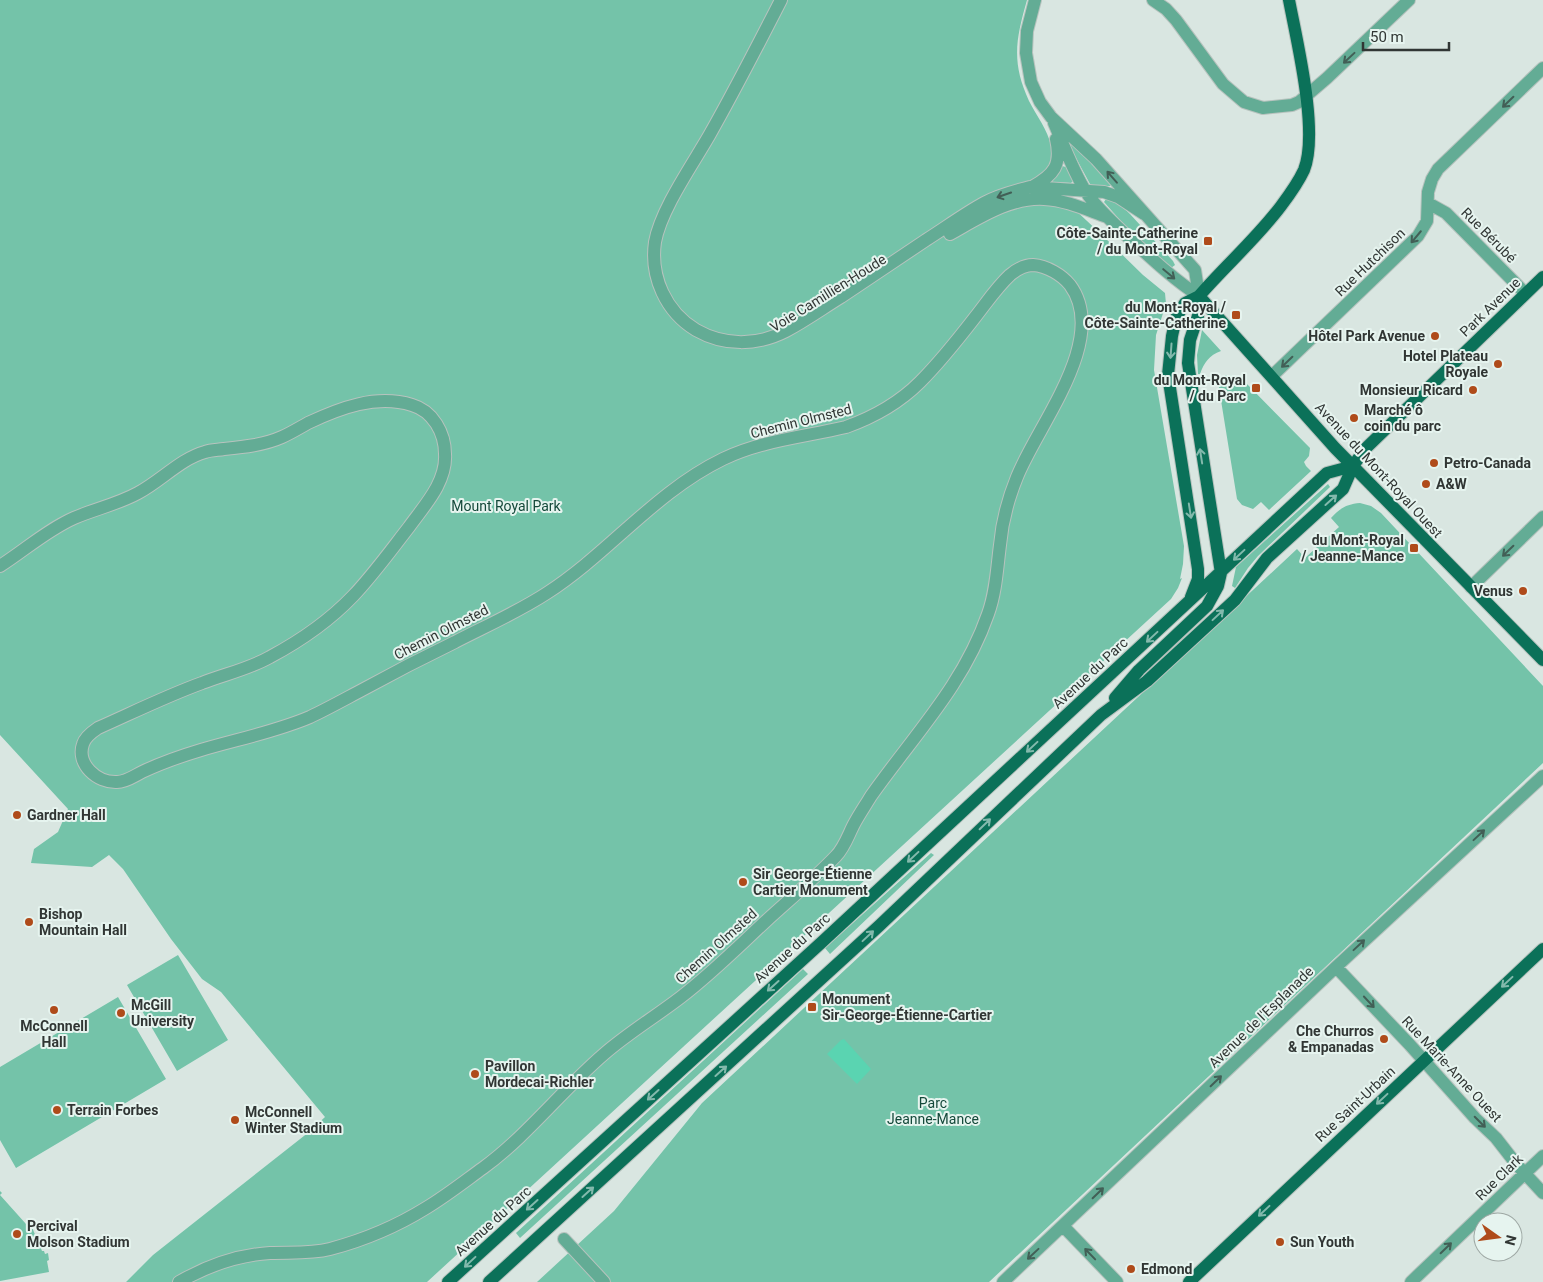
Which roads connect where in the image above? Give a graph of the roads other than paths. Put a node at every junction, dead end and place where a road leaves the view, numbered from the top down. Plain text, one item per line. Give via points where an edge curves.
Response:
1 (774, 0) edge
2 (781, 0) edge
3 (1035, 0) edge
4 (1153, 0) edge
5 (1289, 0) edge
6 (1410, 0) edge
7 (1543, 68) edge
8 (1306, 96) junction
9 (1051, 117) junction
10 (1030, 187) junction
11 (1086, 192) junction
12 (1428, 203) junction
13 (1144, 214) junction
14 (1108, 217) junction
15 (1543, 277) edge
16 (1525, 294) junction
17 (1199, 296) junction
18 (1272, 376) junction
19 (1353, 466) junction
20 (1543, 517) edge
21 (0, 566) edge
22 (1220, 573) junction
23 (1471, 587) junction
24 (1188, 604) junction
25 (1543, 660) edge
26 (1101, 715) junction
27 (1543, 776) edge
28 (1543, 949) edge
29 (1336, 967) junction
30 (1423, 1061) junction
31 (1543, 1156) edge
32 (1524, 1173) junction
33 (1543, 1194) edge
34 (1063, 1226) junction
35 (564, 1239) dead end
36 (179, 1282) edge
37 (448, 1282) edge
38 (489, 1282) edge
39 (604, 1282) edge
40 (1003, 1282) edge
41 (1117, 1282) edge
42 (1188, 1282) edge
43 (1411, 1282) edge

1 - 14 street, Voie Camillien-Houde via 721,103 662,205 649,236 648,264 654,292 669,318 690,336 734,350 780,342 944,237 1012,203 1045,199
10 -> 2 street, Voie Camillien-Houde via 984,202 776,336 736,343 713,338 687,324 665,299 658,281 654,253 657,235 671,203
3 - 9 street via 1027,31 1027,64 1031,82
4 - 8 street via 1176,20 1223,84 1244,102 1263,108 1282,107
5 - 8 main road
6 -> 8 street
7 -> 12 street, Rue Hutchison via 1438,169 1428,192
8 - 17 main road via 1309,121 1307,160 1295,187 1270,221
9 - 10 street via 1058,149 1055,167 1047,178
9 - 11 street
13 -> 9 street via 1096,159
10 - 11 street, Voie Camillien-Houde
11 - 13 street, Voie Camillien-Houde via 1111,194
11 - 14 street
12 - 16 street, Rue Bérubé via 1446,213
12 -> 18 street, Rue Hutchison via 1427,221 1418,236
13 - 17 street via 1195,270
14 -> 17 street via 1164,270
15 - 16 main road, Park Avenue
16 - 19 main road, Park Avenue via 1365,449
17 - 18 main road, Avenue du Mont-Royal Ouest
22 -> 17 main road via 1188,363
17 -> 24 main road via 1185,303 1176,318 1168,375 1198,569 1196,589
18 - 19 main road, Avenue du Mont-Royal Ouest
19 -> 22 main road, Avenue du Parc via 1327,473
19 - 23 main road, Avenue du Mont-Royal Ouest
26 -> 19 main road, Avenue du Parc via 1147,681 1235,600 1267,558 1344,490
20 -> 23 street
21 - 36 street, Chemin Olmsted via 72,519 137,494 180,464 204,452 264,443 347,407 386,400 408,404 430,415 440,431 446,452 439,484 376,569 334,613 269,658 179,692 90,734 83,742 82,752 88,768 101,779 127,780 185,754 268,732 312,716 525,607 584,567 656,503 725,458 766,443 846,427 890,407 921,380 1001,284 1021,268 1036,265 1061,276 1074,292 1082,315 1077,357 1011,493 1000,540 990,610 978,640 951,690 868,800 839,854 682,996 623,1038 584,1071 528,1130 489,1164 429,1206 371,1235 327,1250 267,1253 222,1262
22 - 24 main road, Avenue du Parc
22 - 26 main road, Avenue du Parc via 1218,586 1207,606 1139,670
23 - 25 main road, Avenue du Mont-Royal Ouest
24 -> 37 main road, Avenue du Parc
38 -> 26 main road, Avenue du Parc via 879,926
29 -> 27 street, Avenue de l'Esplanade
28 -> 30 main road, Rue Saint-Urbain
29 -> 30 street, Rue Marie-Anne Ouest
34 -> 29 street, Avenue de l'Esplanade
30 -> 32 street, Rue Marie-Anne Ouest via 1496,1138
30 -> 42 main road, Rue Saint-Urbain
31 - 32 street, Rue Clark
32 - 33 street, Rue Marie-Anne Ouest
43 -> 32 street, Rue Clark
34 -> 40 street, Avenue de l'Esplanade
41 -> 34 street
35 - 39 street

